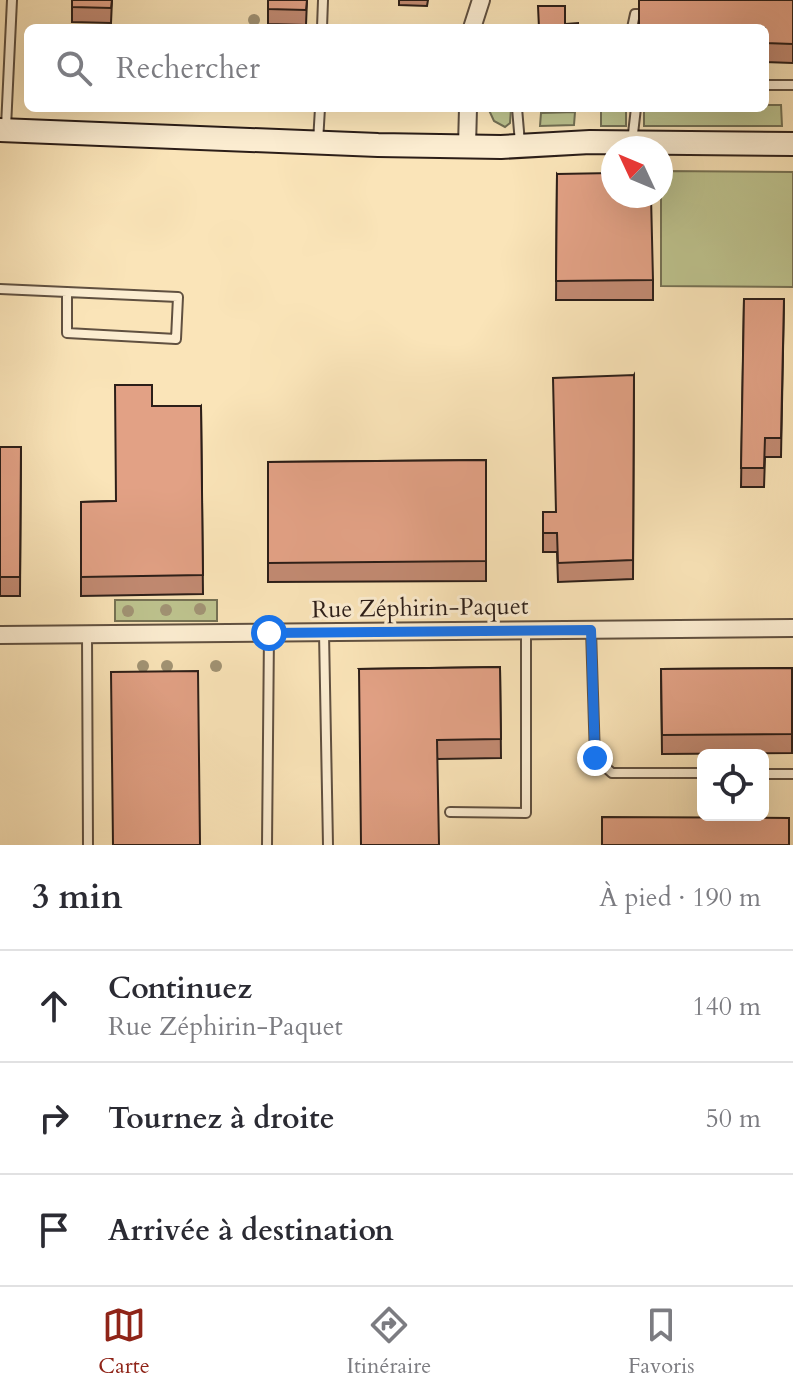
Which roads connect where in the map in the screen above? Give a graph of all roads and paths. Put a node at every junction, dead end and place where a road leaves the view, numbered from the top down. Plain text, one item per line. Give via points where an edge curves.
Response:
1 (12, 0) edge
2 (323, 0) edge
3 (481, 0) edge
4 (659, 14) edge
5 (322, 24) edge
6 (474, 24) edge
7 (633, 24) edge
8 (769, 85) edge
9 (793, 85) edge
10 (320, 112) edge
11 (468, 112) edge
12 (517, 112) edge
13 (636, 112) edge
14 (3, 130) edge
15 (633, 136) edge
16 (318, 143) junction
17 (673, 143) edge
18 (601, 144) edge
19 (793, 144) edge
20 (521, 145) junction
21 (467, 146) junction
22 (0, 289) edge
23 (67, 292) junction
24 (793, 628) edge
25 (591, 630) junction
26 (526, 631) junction
27 (269, 633) junction
28 (324, 633) junction
29 (0, 635) edge
30 (87, 635) junction
31 (697, 773) edge
32 (769, 774) edge
33 (793, 774) edge
34 (450, 812) dead end
35 (88, 845) edge
36 (267, 845) edge
37 (328, 845) edge

1 - 14 lane
2 - 5 lane
3 - 6 street
4 - 7 lane via 635,14
8 - 9 lane
10 - 16 lane
11 - 21 street
12 - 20 lane
13 - 15 lane
14 - 16 main road
16 - 21 main road
17 - 19 main road
18 - 20 main road
20 - 21 main road
22 - 23 lane
23 - 23 lane via 178,297 176,339 67,333
24 - 25 street, Rue Zéphirin-Paquet
25 - 26 street, Rue Zéphirin-Paquet
25 - 31 lane via 595,758 612,773
26 - 28 street, Rue Zéphirin-Paquet
26 - 34 lane via 526,813
27 - 28 street, Rue Zéphirin-Paquet
27 - 30 street, Rue Zéphirin-Paquet
27 - 36 lane
28 - 37 lane
29 - 30 street, Rue Zéphirin-Paquet
30 - 35 lane
32 - 33 lane

